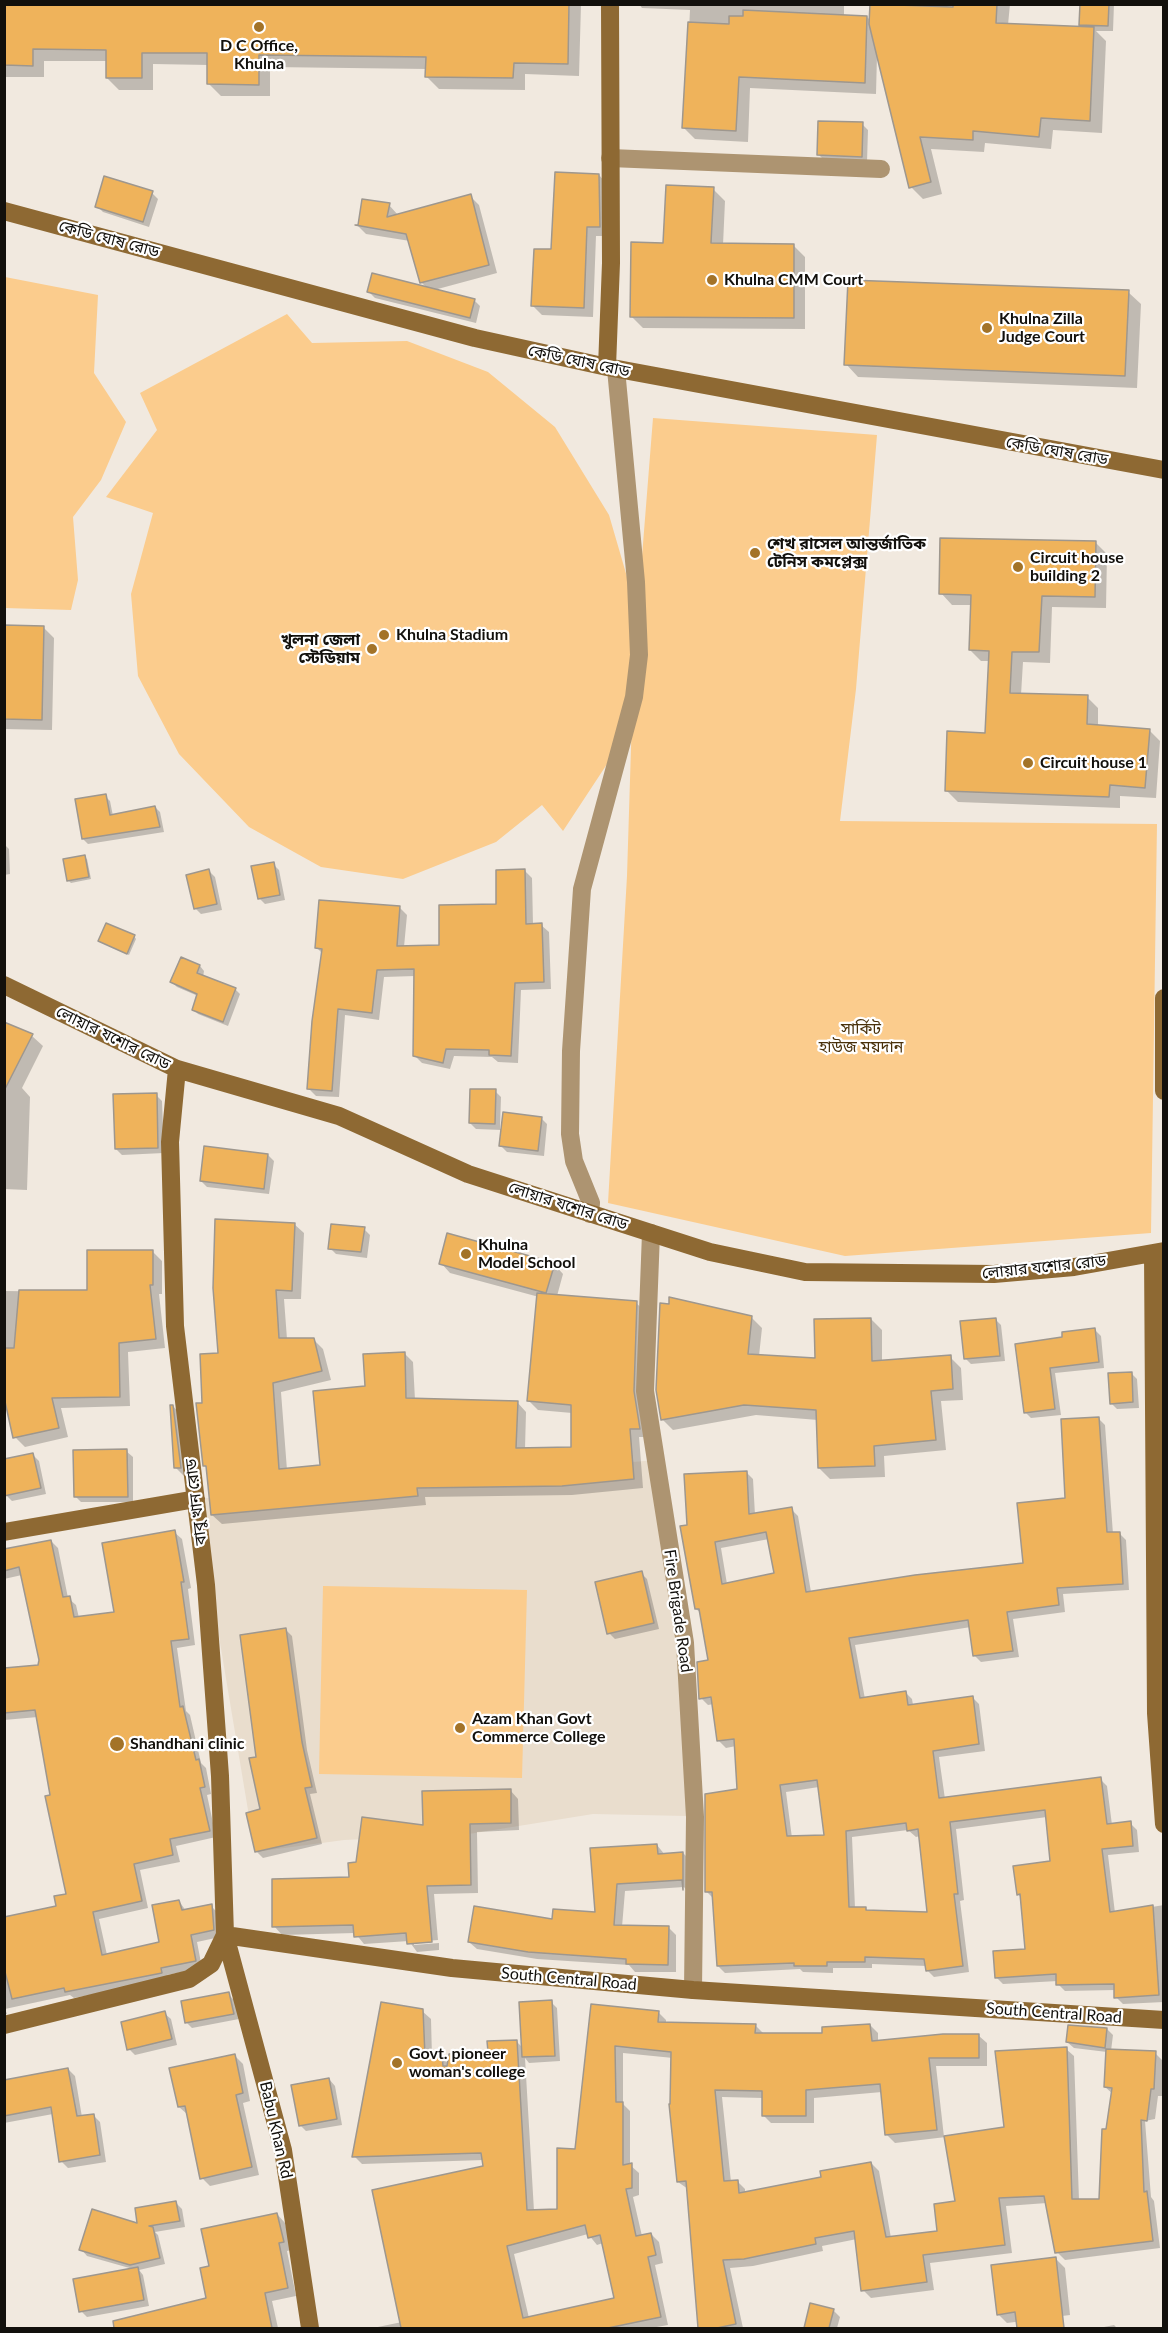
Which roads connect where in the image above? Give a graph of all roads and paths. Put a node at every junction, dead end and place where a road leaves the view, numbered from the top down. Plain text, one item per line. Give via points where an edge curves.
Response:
1 (610, 4) edge
2 (610, 158) junction
3 (881, 170) dead end
4 (4, 210) edge
5 (611, 368) junction
6 (1164, 470) edge
7 (4, 986) edge
8 (1164, 999) edge
9 (177, 1069) junction
10 (1164, 1091) edge
11 (590, 1214) junction
12 (651, 1233) junction
13 (1158, 1252) edge
14 (196, 1499) junction
15 (4, 1532) edge
16 (1164, 1824) edge
17 (225, 1935) junction
18 (693, 1990) junction
19 (1164, 2020) edge
20 (4, 2025) edge
21 (310, 2328) edge

1 - 2 street
2 - 3 street
2 - 5 street
4 - 5 street, কেডি ঘোষ রোড via 464,334
5 - 6 street, কেডি ঘোষ রোড
5 - 11 street via 636,582 639,656 634,697 582,889 571,1051 570,1134 574,1161 591,1203
7 - 9 street, লোয়ার যশোর রোড
8 - 10 street
9 - 11 street, লোয়ার যশোর রোড via 339,1116 468,1174
9 - 14 street, বাবু খান রোড via 170,1142 175,1326
11 - 12 street, লোয়ার যশোর রোড
12 - 13 street, লোয়ার যশোর রোড via 710,1252 805,1272 994,1274 1074,1267
12 - 18 street, Fire Brigade Road via 645,1391 685,1642 695,1817
13 - 16 street via 1156,1713
14 - 15 street
14 - 17 street, বাবু খান রোড via 220,1776
17 - 18 street, South Central Road via 452,1968
17 - 20 street via 211,1964 189,1979
17 - 21 street, Babu Khan Rd via 283,2150
18 - 19 street, South Central Road

